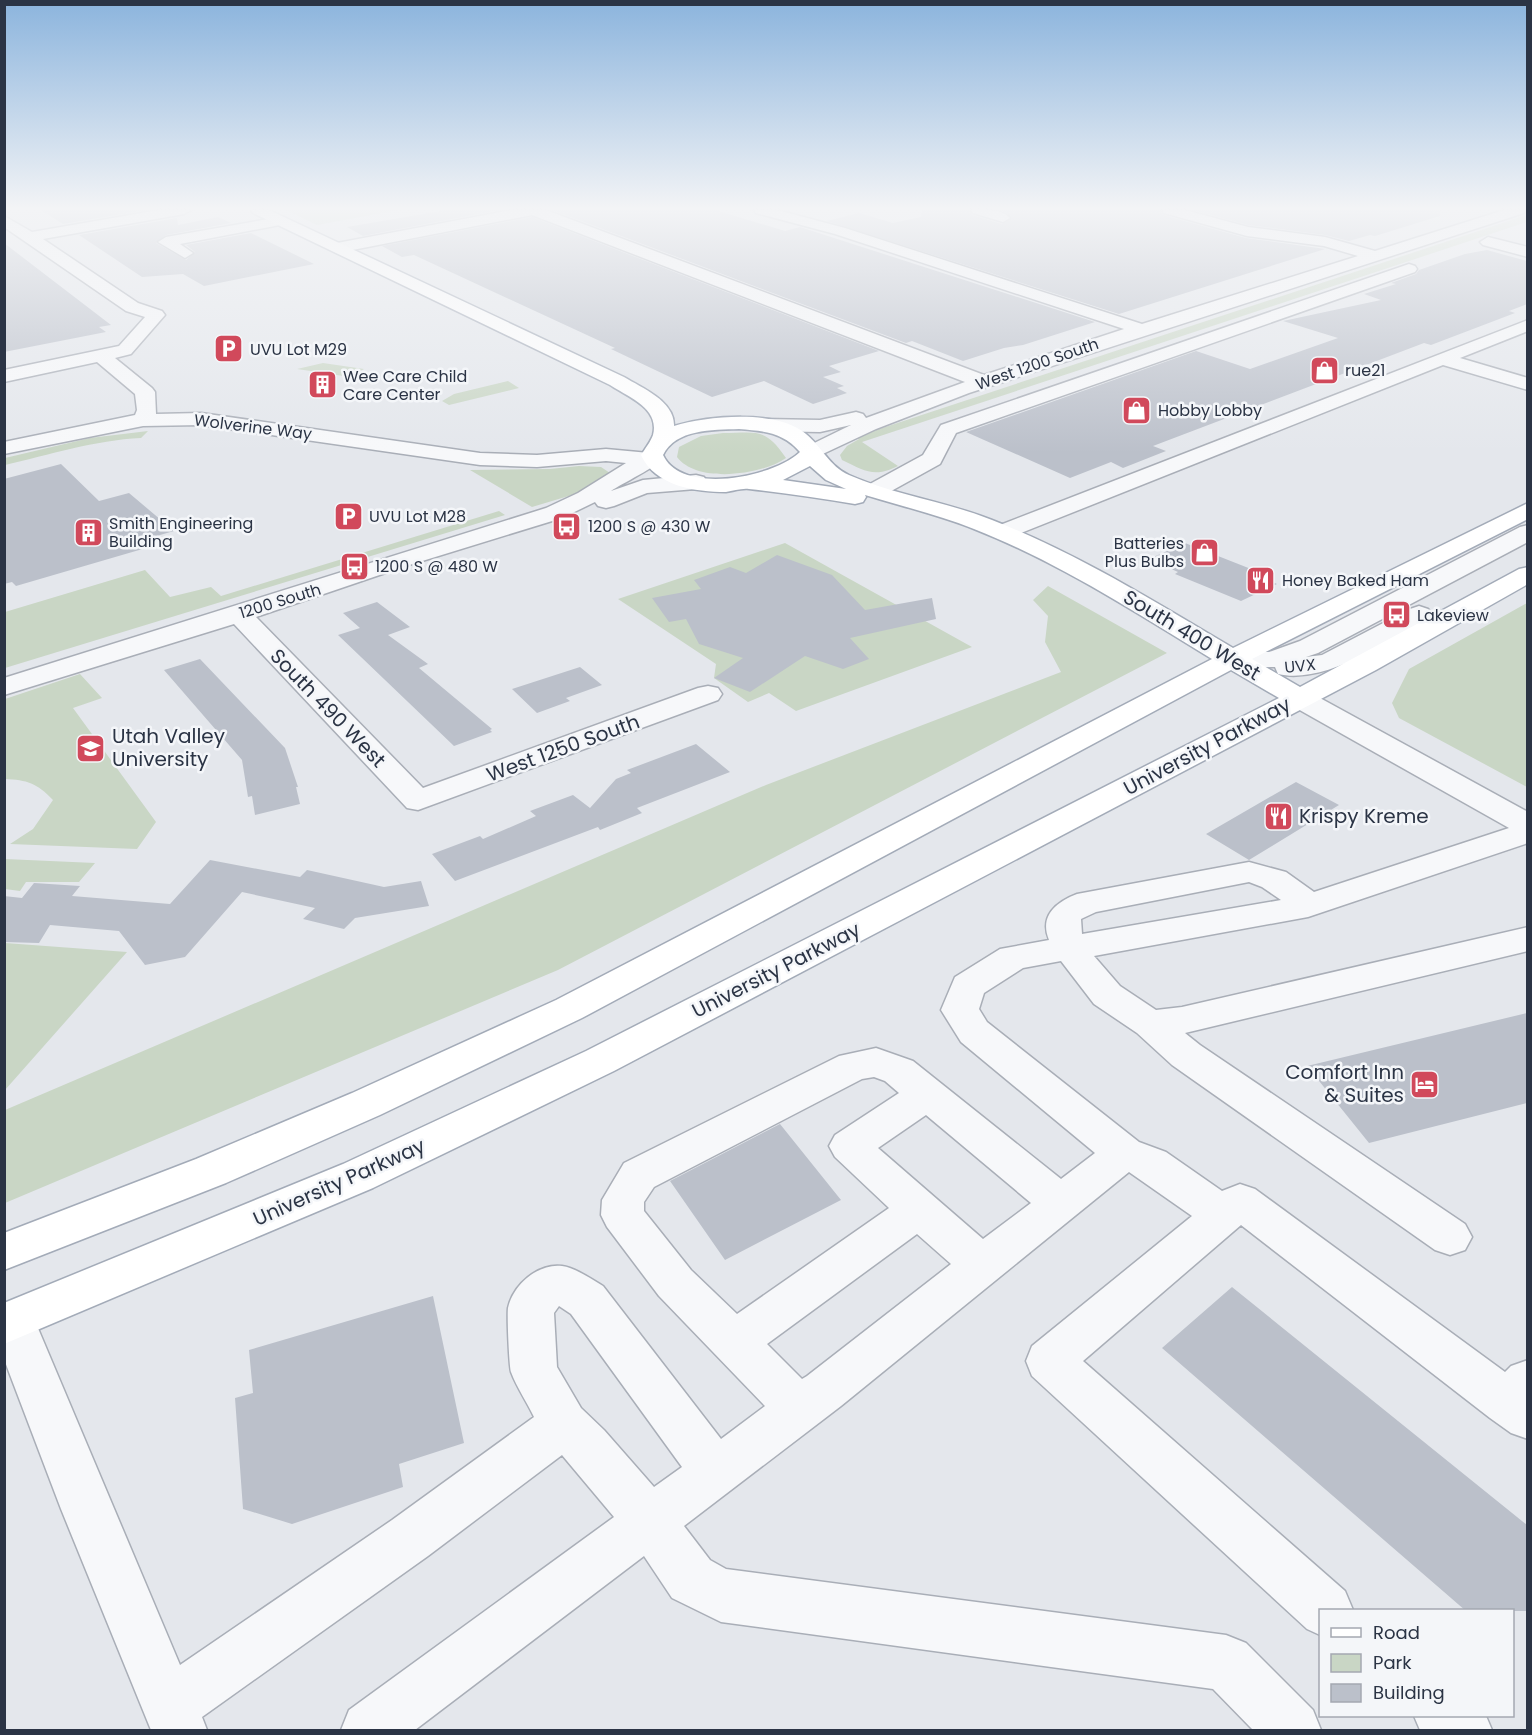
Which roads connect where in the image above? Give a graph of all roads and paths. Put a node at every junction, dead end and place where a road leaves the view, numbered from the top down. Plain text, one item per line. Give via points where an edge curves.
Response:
1 (109, 291) edge
2 (427, 291) edge
3 (745, 291) edge
4 (1024, 291) edge
5 (1264, 291) edge
6 (1345, 291) edge
7 (1527, 325) edge
8 (1141, 329) junction
9 (94, 334) dead end
10 (101, 356) junction
11 (1443, 358) junction
12 (4, 376) edge
13 (617, 381) junction
14 (984, 382) junction
15 (1527, 384) edge
16 (933, 398) junction
17 (144, 420) junction
18 (757, 424) junction
19 (663, 439) junction
20 (4, 448) edge
21 (810, 454) junction
22 (652, 459) junction
23 (503, 460) junction
24 (696, 482) junction
25 (736, 485) junction
26 (876, 490) junction
27 (910, 503) junction
28 (1527, 510) edge
29 (554, 513) junction
30 (1004, 532) junction
31 (1527, 532) edge
32 (1527, 556) edge
33 (1527, 574) edge
34 (239, 614) junction
35 (1230, 660) junction
36 (4, 687) edge
37 (708, 694) dead end
38 (1299, 698) junction
39 (418, 801) joint
40 (1527, 825) edge
41 (1527, 832) edge
42 (1527, 939) edge
43 (1070, 950) junction
44 (1150, 1024) junction
45 (928, 1094) junction
46 (1124, 1154) junction
47 (1061, 1203) junction
48 (919, 1210) junction
49 (1223, 1215) junction
50 (1450, 1237) dead end
51 (4, 1252) edge
52 (982, 1265) junction
53 (8, 1323) edge
54 (734, 1342) junction
55 (1521, 1400) edge
56 (800, 1409) junction
57 (564, 1424) junction
58 (715, 1472) junction
59 (650, 1521) junction
60 (1324, 1609) edge
61 (1443, 1717) edge
62 (174, 1719) edge
63 (369, 1731) edge
64 (1293, 1731) edge
65 (1463, 1731) edge

1 - 10 street via 132,307 156,315 125,350
2 - 13 main road
3 - 14 street
4 - 8 street
5 - 8 street, West 1200 South
6 - 26 street via 948,429 932,459
7 - 11 street
8 - 14 street, West 1200 South
9 - 10 street via 102,349
10 - 12 street
10 - 17 street via 145,392
11 - 15 street
11 - 30 street
13 - 18 main road via 682,405
13 - 19 main road via 658,408 664,419
14 - 16 street, West 1200 South
16 - 18 street, West 1200 South via 829,425
16 - 21 street, West 1200 South via 853,430
17 - 20 street, Wolverine Way via 82,429
17 - 23 street, Wolverine Way via 201,418
18 - 19 main road via 698,426
18 - 21 main road, South 400 West via 795,436
19 - 22 main road via 652,450
19 - 23 street, Wolverine Way
21 - 25 main road via 790,469
21 - 26 main road, South 400 West via 835,477
22 - 23 street, Wolverine Way via 606,455 550,461
22 - 24 main road, South 400 West via 667,473
22 - 29 street, 1200 South
24 - 25 main road, South 400 West
24 - 29 street, 1200 South via 639,488 588,507
25 - 27 main road, South 400 West via 802,488
26 - 27 main road, South 400 West
27 - 30 main road, South 400 West
28 - 35 main road
29 - 34 street, 1200 South
30 - 35 main road, South 400 West via 1100,580
31 - 35 street, UVX via 1309,647 1272,660
32 - 35 street, UVX via 1329,662 1279,669
33 - 38 main road, University Parkway
34 - 36 street, 1200 South
34 - 39 street, South 490 West
35 - 38 main road, South 400 West
35 - 51 main road via 569,1009 211,1171
37 - 39 street, West 1250 South
38 - 40 street, South 400 West
38 - 53 main road, University Parkway via 600,1061 358,1176
41 - 43 street via 1308,906
42 - 44 street via 1182,1020
43 - 44 street via 1108,996
43 - 46 street via 1013,958 968,986 960,1010 974,1032
44 - 50 street via 1186,1055
45 - 47 street
45 - 48 street via 849,1146
45 - 54 street via 899,1071 876,1062 852,1066 639,1174 623,1200 622,1215 675,1283
46 - 47 street
46 - 49 street via 1151,1164
47 - 52 street
48 - 52 street
48 - 54 street
49 - 55 street via 1240,1201
49 - 60 street via 1049,1360
52 - 56 street
53 - 62 street
54 - 56 street
56 - 58 street
57 - 58 street via 534,1370 531,1308 548,1286 561,1285 587,1300
57 - 59 street
57 - 62 street
58 - 59 street
59 - 63 street
59 - 64 street via 692,1578 721,1595 1226,1663
61 - 65 street

